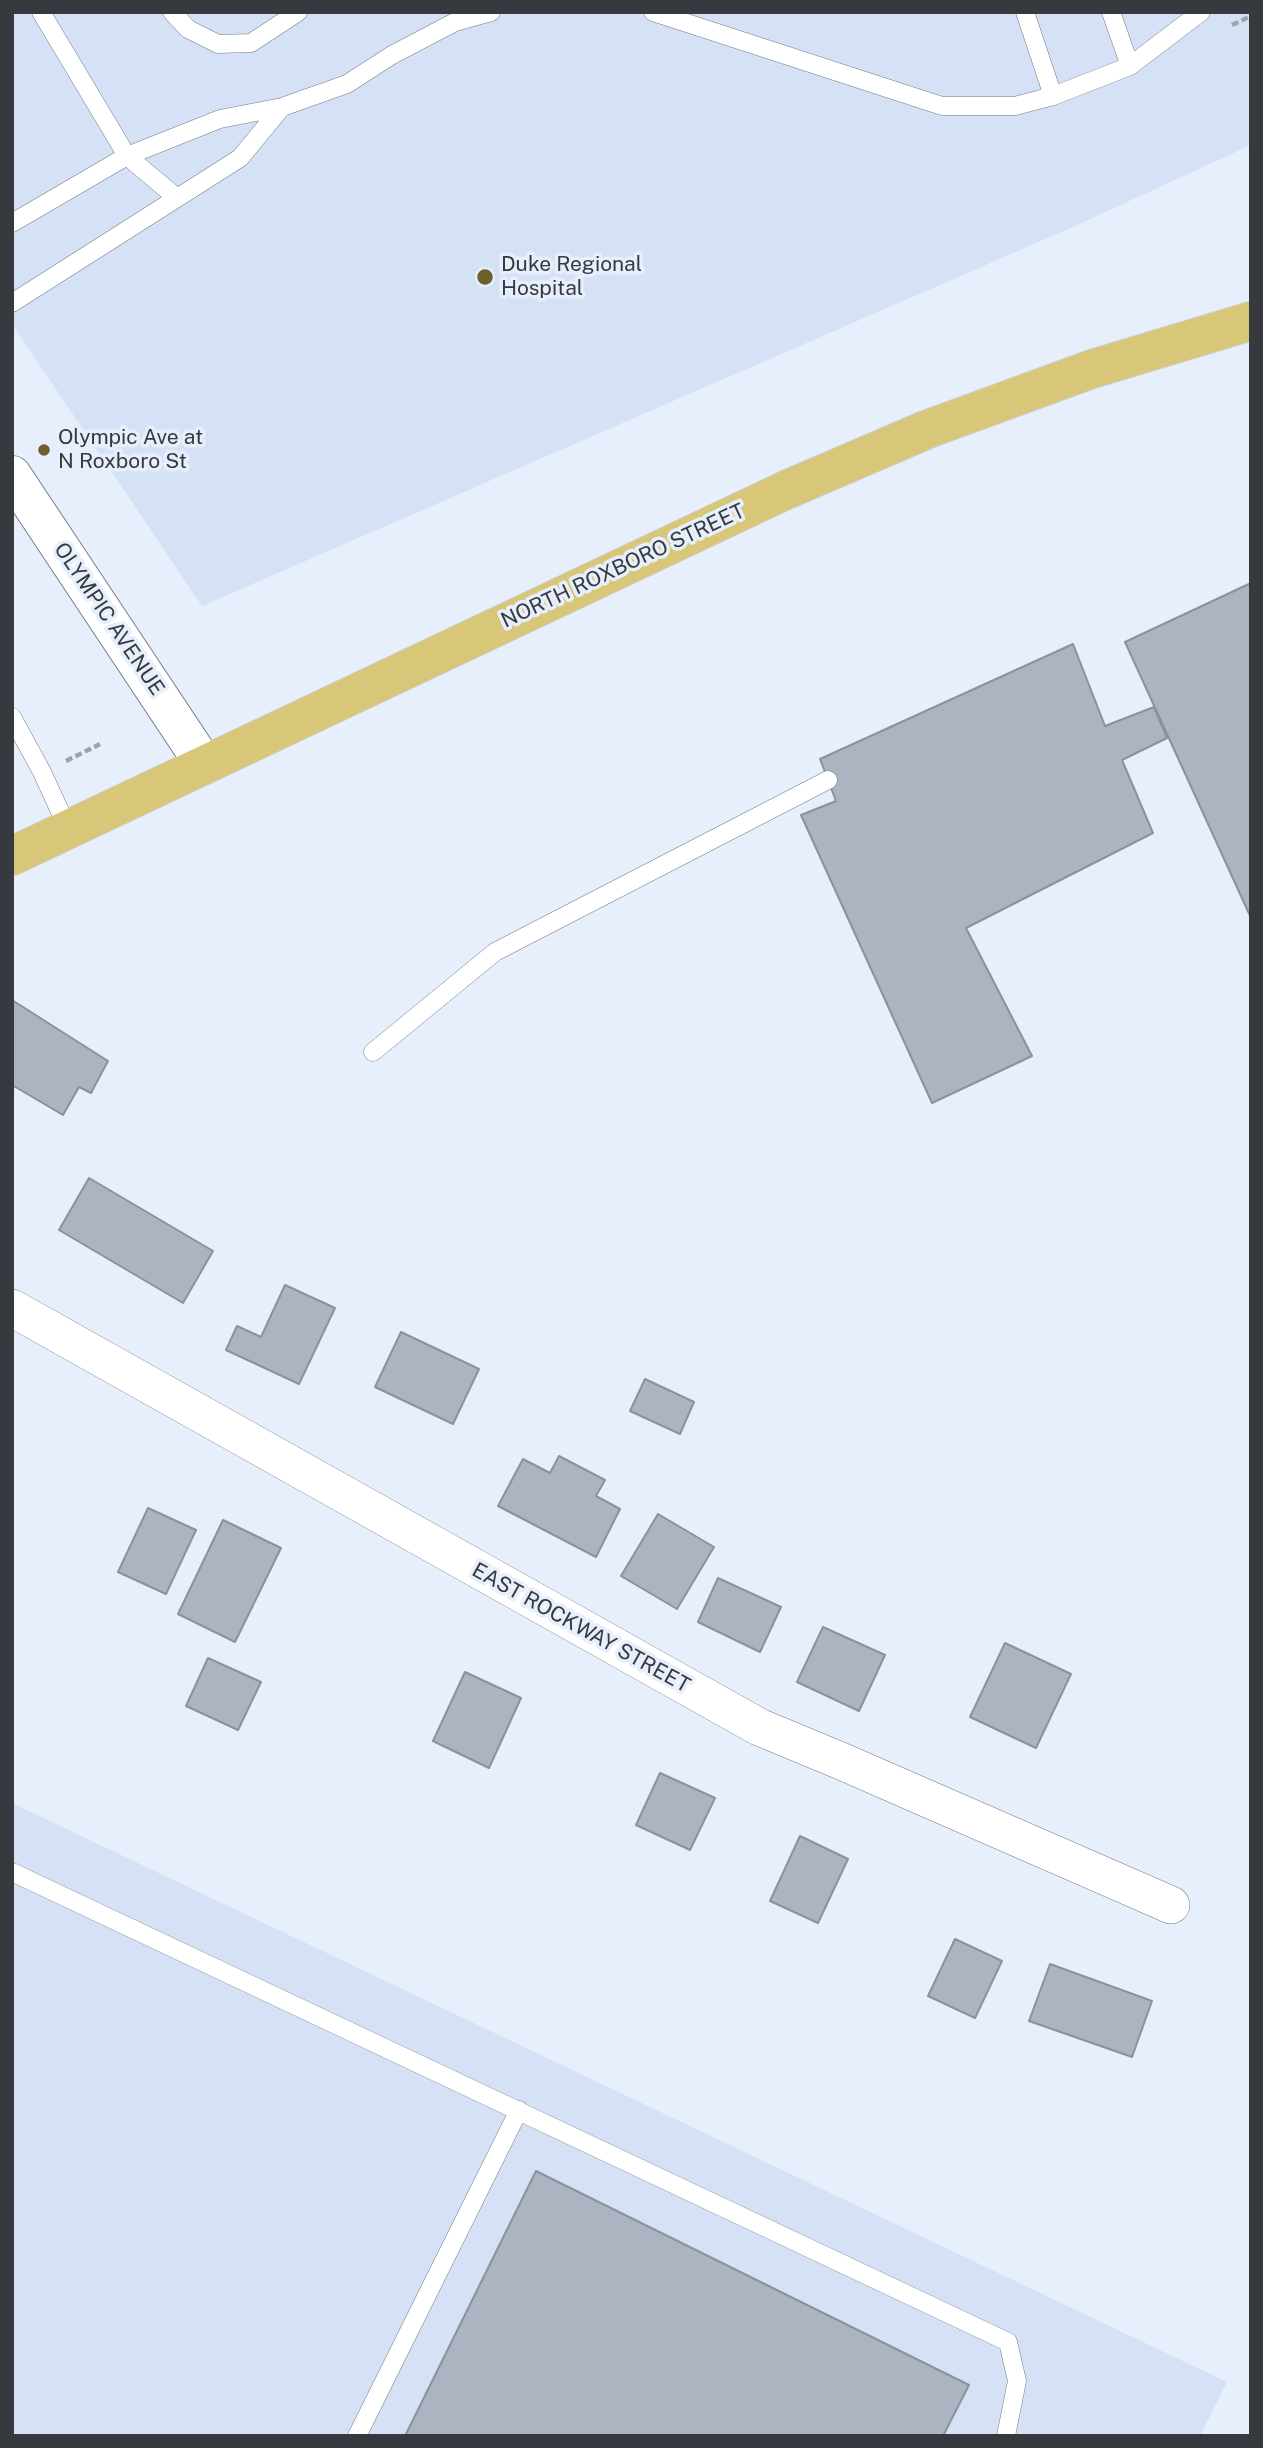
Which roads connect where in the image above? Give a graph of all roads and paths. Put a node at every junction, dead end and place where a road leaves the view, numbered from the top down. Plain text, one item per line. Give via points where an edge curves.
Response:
1 (41, 12) edge
2 (172, 12) edge
3 (298, 12) edge
4 (491, 12) edge
5 (653, 12) edge
6 (1025, 12) edge
7 (1111, 12) edge
8 (1201, 12) edge
9 (1251, 16) edge
10 (1231, 25) dead end
11 (1130, 66) junction
12 (1053, 96) junction
13 (282, 107) junction
14 (127, 156) junction
15 (177, 198) junction
16 (12, 223) edge
17 (12, 303) edge
18 (1251, 321) edge
19 (12, 475) edge
20 (13, 719) edge
21 (204, 764) junction
22 (828, 780) dead end
23 (68, 828) junction
24 (12, 856) edge
25 (373, 1052) dead end
26 (12, 1308) edge
27 (12, 1872) edge
28 (1171, 1905) dead end
29 (519, 2110) junction
30 (356, 2436) edge
31 (1006, 2436) edge

1 - 14 lane
2 - 3 lane via 188,29 219,44 251,43
4 - 13 lane via 455,22 347,84
5 - 12 lane via 942,106 1015,106
6 - 12 lane
7 - 11 lane
8 - 11 lane
9 - 10 path
11 - 12 lane
13 - 14 lane via 220,119
13 - 15 lane via 240,158
14 - 15 lane
14 - 16 lane
15 - 17 lane
18 - 21 main road, NORTH ROXBORO STREET via 1092,369 928,429 786,490
19 - 21 street, OLYMPIC AVENUE
20 - 23 lane
21 - 23 main road, NORTH ROXBORO STREET
22 - 25 lane via 495,952
23 - 24 main road, NORTH ROXBORO STREET
26 - 28 street, EAST ROCKWAY STREET via 759,1727
27 - 29 lane
29 - 30 lane
29 - 31 lane via 1008,2342 1017,2381

